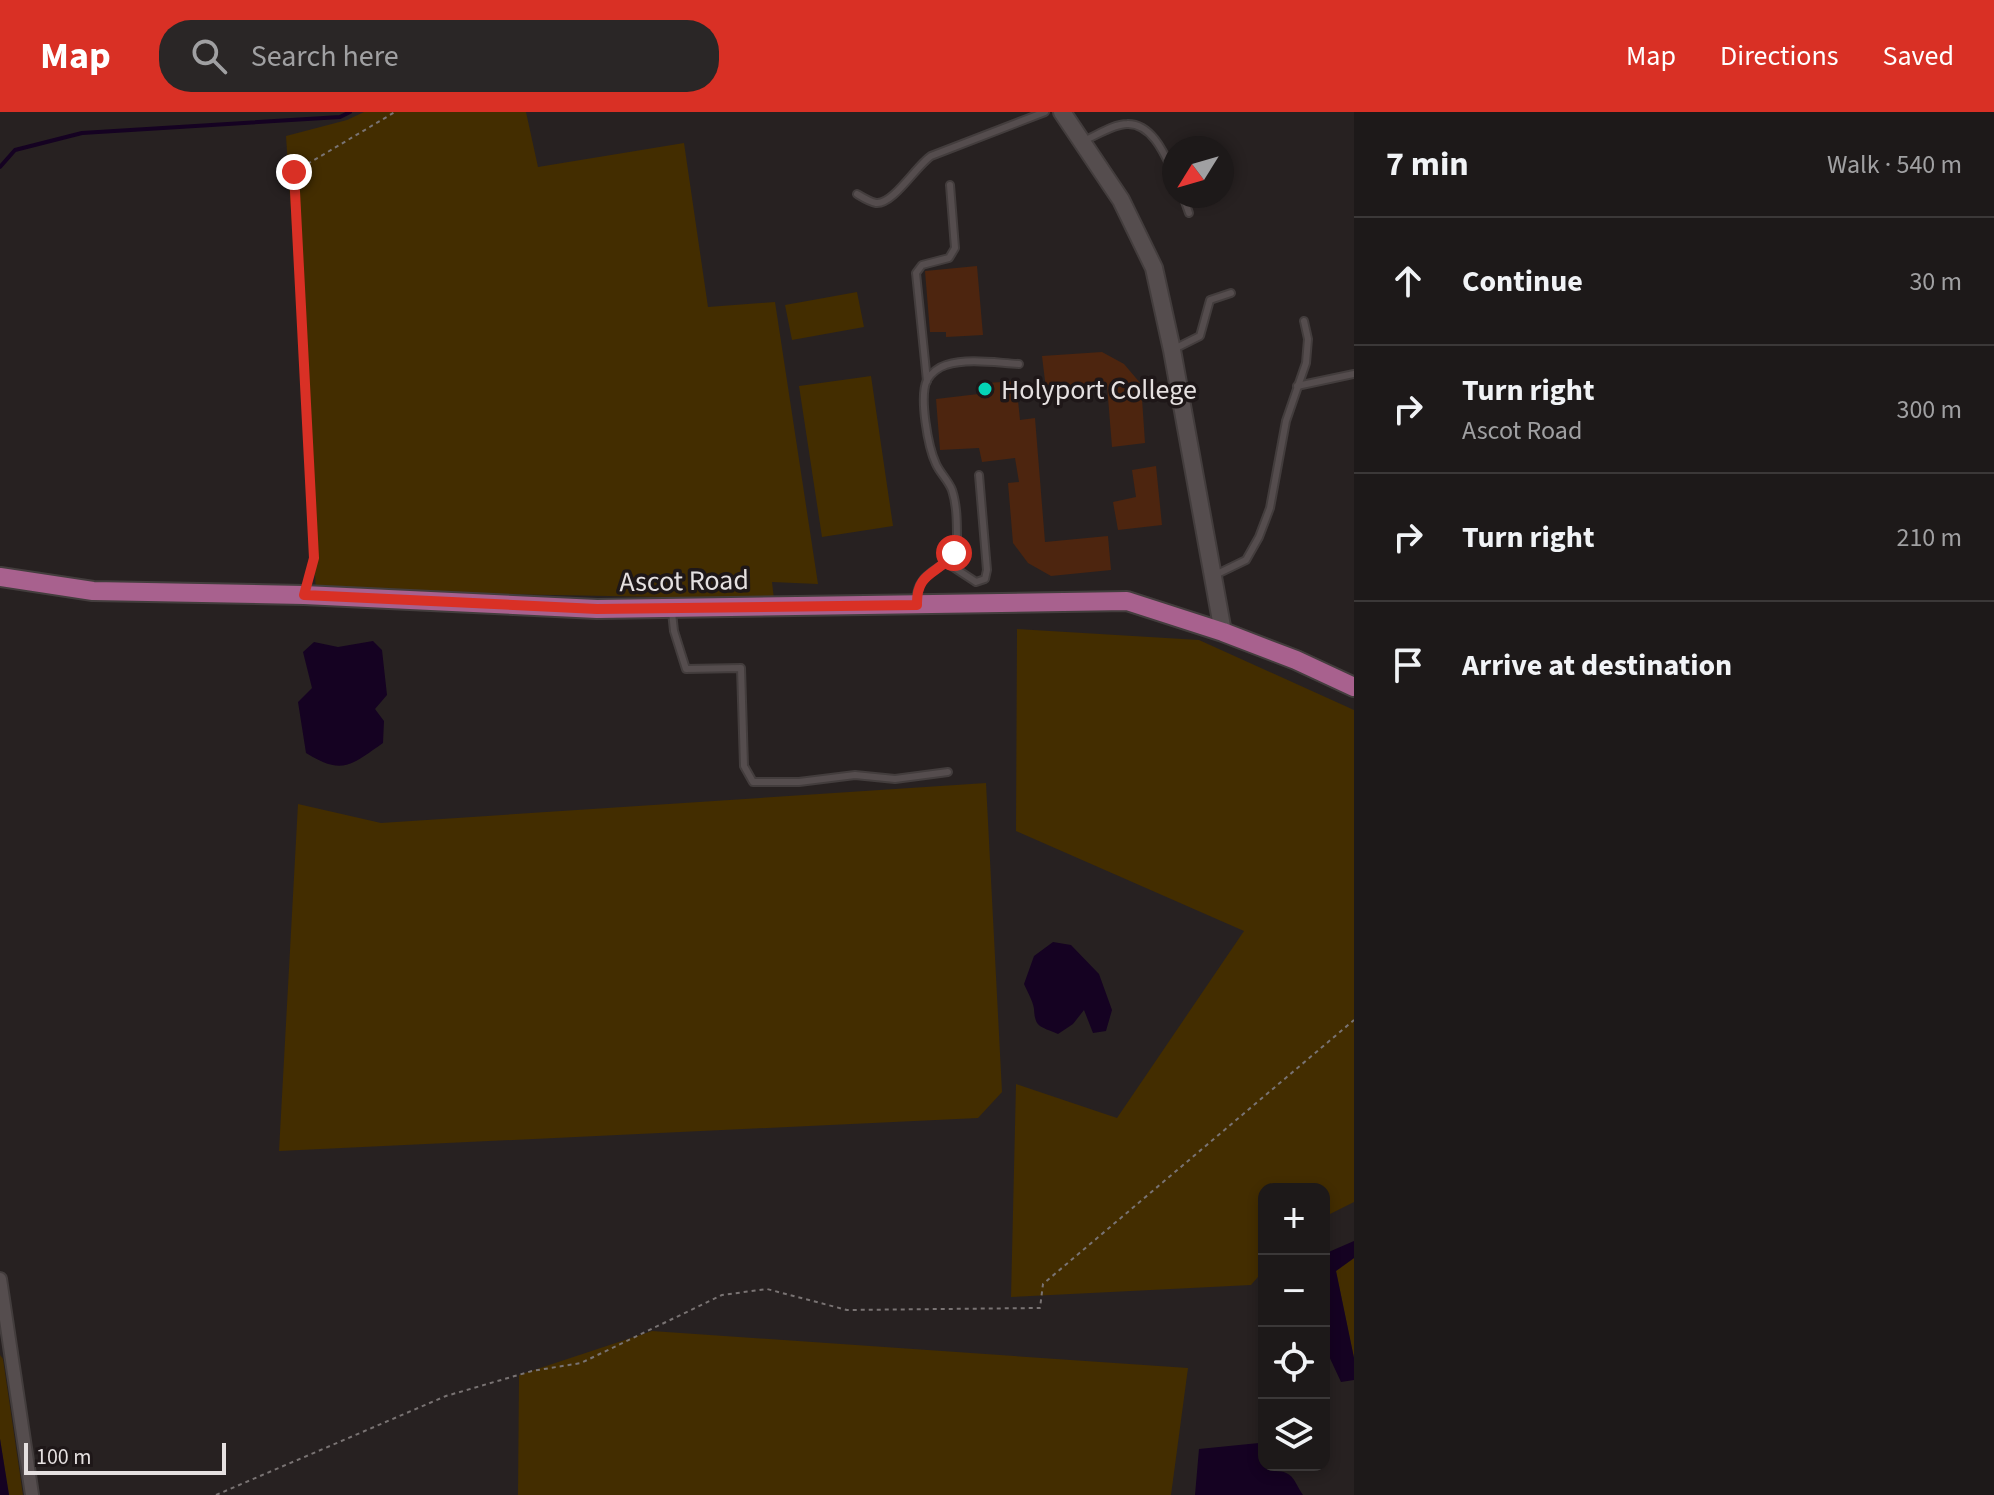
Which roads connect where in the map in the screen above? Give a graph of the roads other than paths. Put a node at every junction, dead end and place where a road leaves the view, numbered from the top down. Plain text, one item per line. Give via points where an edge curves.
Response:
1 (1045, 112) edge
2 (1062, 112) edge
3 (1083, 141) junction
4 (1162, 152) edge
5 (950, 185) dead end
6 (857, 194) dead end
7 (1187, 208) edge
8 (1189, 213) dead end
9 (1231, 293) dead end
10 (1304, 321) dead end
11 (1172, 350) junction
12 (1019, 364) dead end
13 (1354, 374) edge
14 (927, 381) junction
15 (1297, 386) junction
16 (979, 475) dead end
17 (947, 563) junction
18 (1213, 576) junction
19 (0, 577) edge
20 (917, 605) junction
21 (671, 608) junction
22 (1223, 632) junction
23 (1354, 687) edge
24 (948, 772) dead end
25 (0, 1279) edge
26 (32, 1495) edge

1 - 6 lane via 931,156 886,201 876,203
2 - 3 main road
3 - 4 lane via 1127,124 1151,135
3 - 11 main road via 1140,235 1154,268
5 - 14 lane via 955,248 949,258 922,265 916,273
7 - 8 lane
9 - 11 lane via 1210,300 1200,336
10 - 15 lane via 1306,363
11 - 18 main road
12 - 14 lane via 959,363 935,371
13 - 15 lane
14 - 17 lane via 931,452 955,501 957,545
15 - 18 lane via 1259,537 1246,560
16 - 17 lane via 985,579 976,582
17 - 20 lane via 922,579
18 - 22 main road
19 - 21 main road, Ascot Road via 93,591
20 - 21 main road, Ascot Road
20 - 22 main road, Ascot Road via 1127,601
21 - 24 lane via 686,669 741,668 744,766 753,782 855,775 895,779
22 - 23 main road, Ascot Road
25 - 26 street

